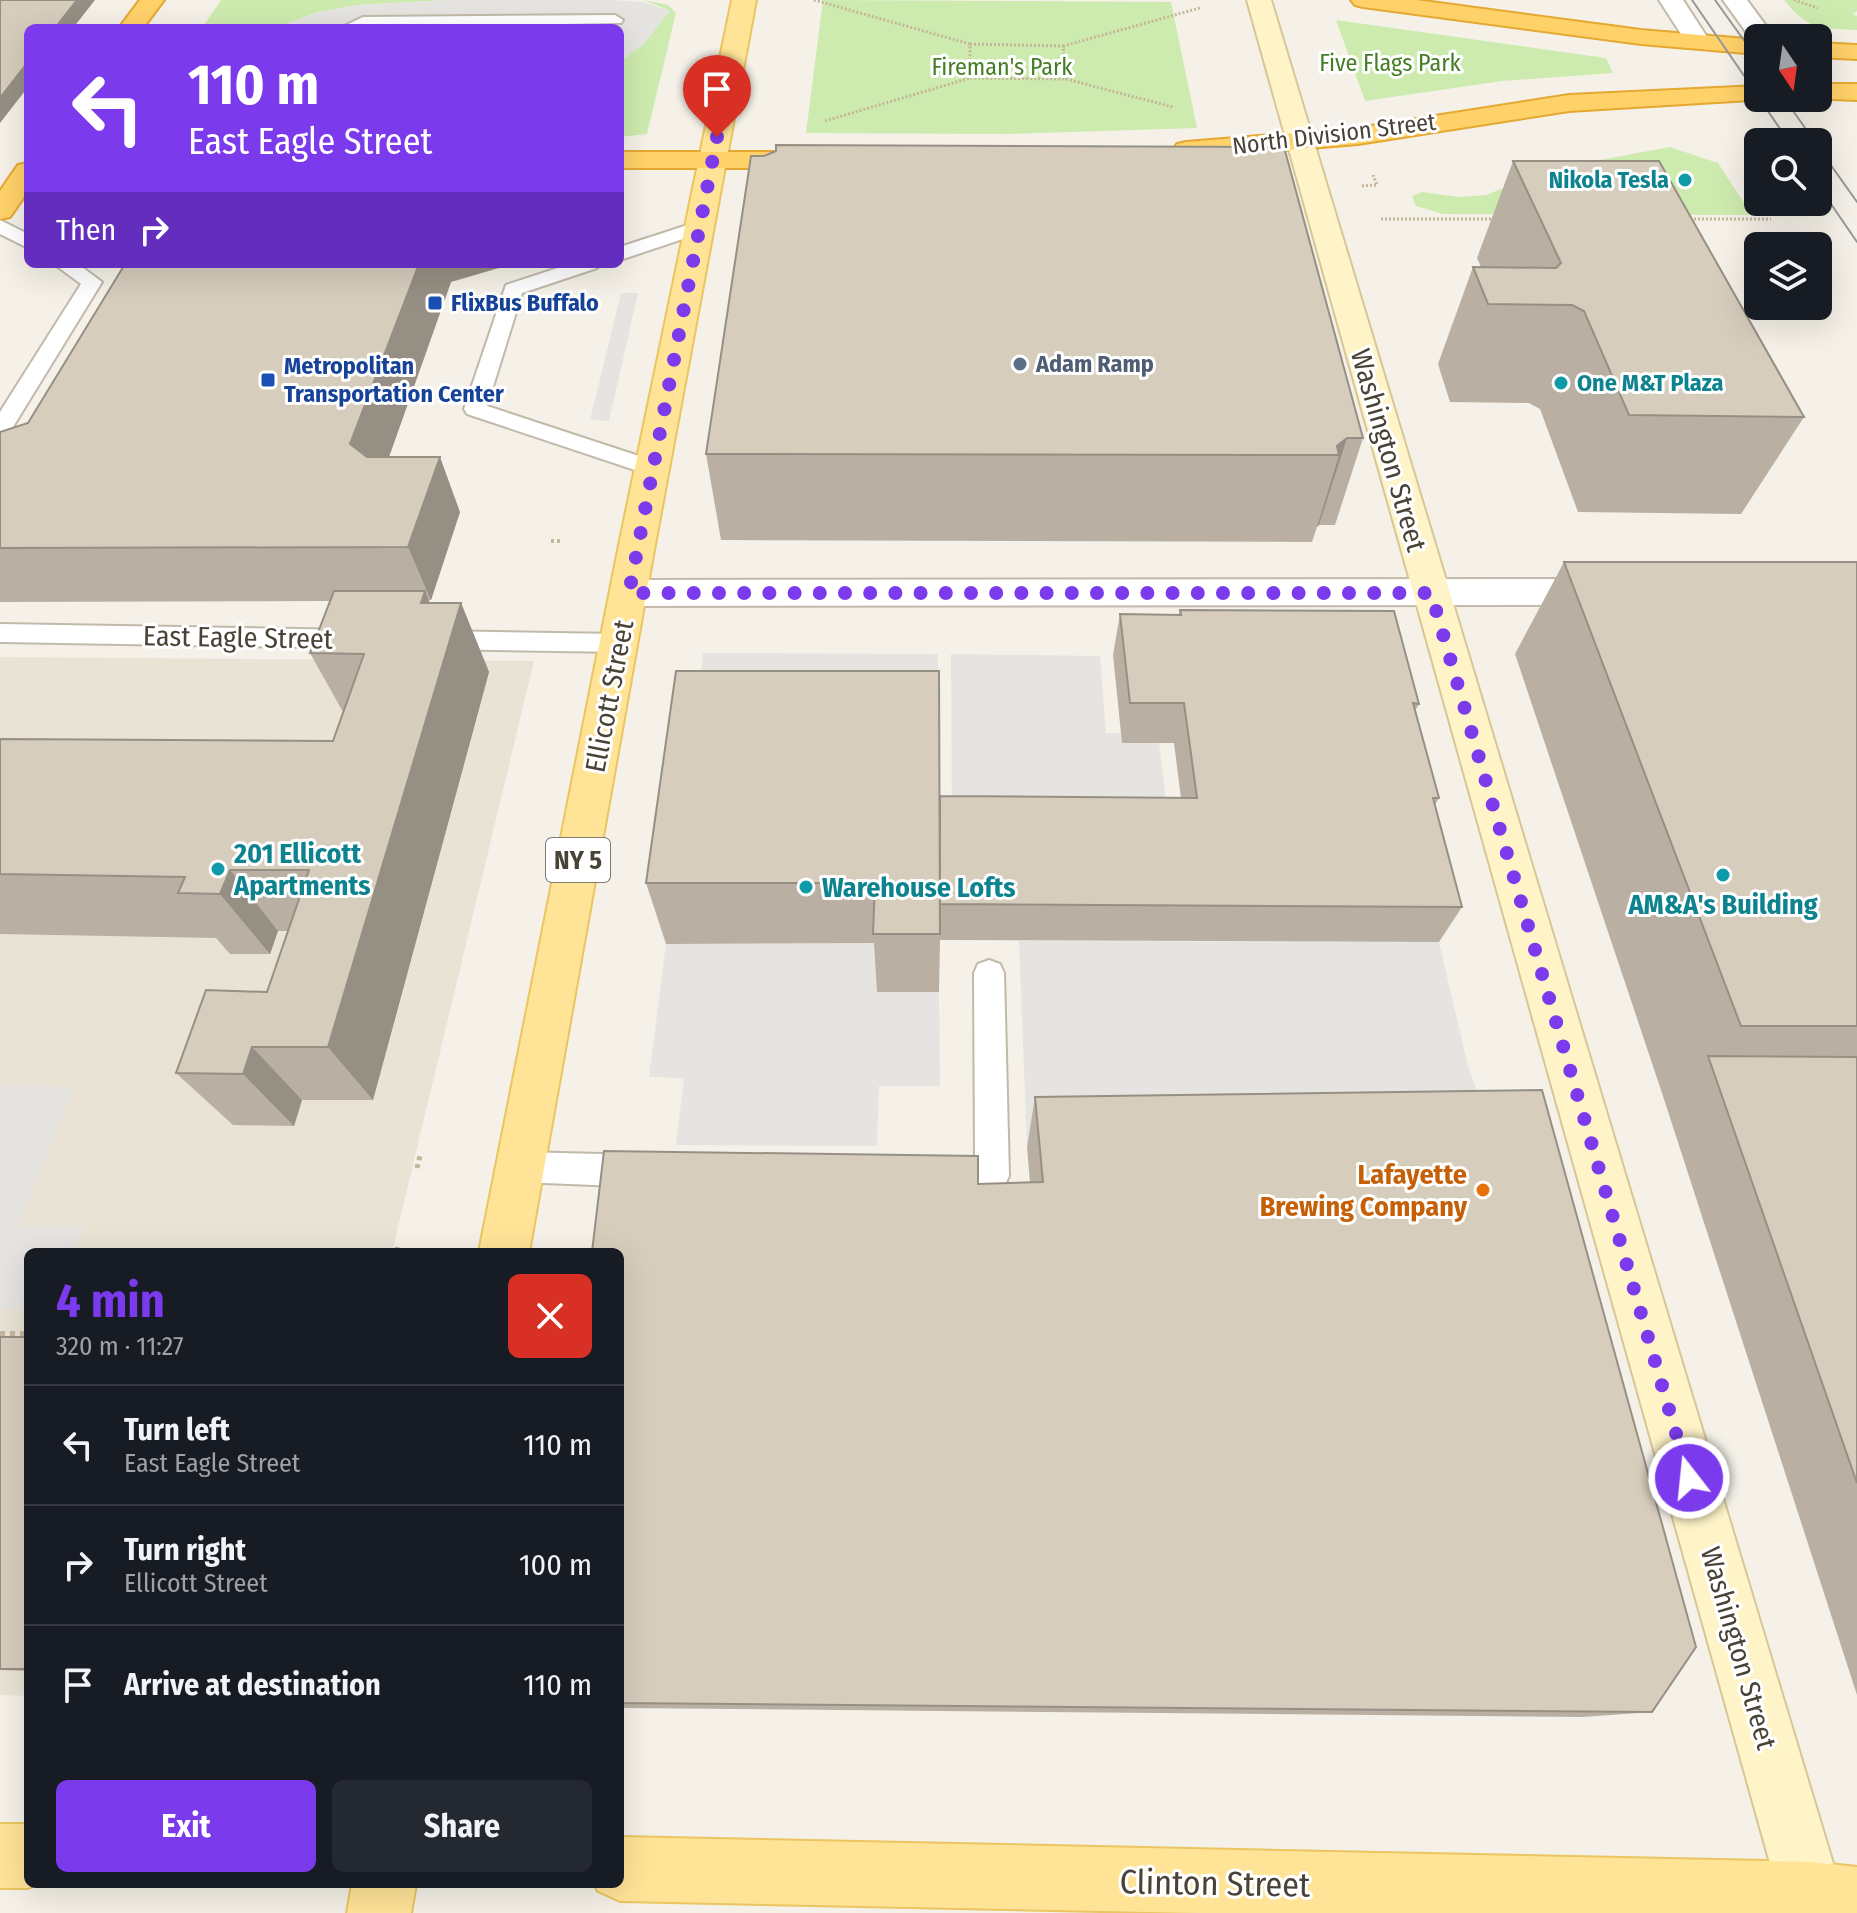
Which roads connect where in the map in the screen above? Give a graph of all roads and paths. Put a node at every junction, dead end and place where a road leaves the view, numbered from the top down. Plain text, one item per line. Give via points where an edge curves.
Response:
1 (152, 0) edge
2 (618, 0) edge
3 (744, 0) edge
4 (814, 0) edge
5 (1259, 0) edge
6 (1363, 0) edge
7 (1671, 0) edge
8 (1735, 0) edge
9 (1200, 8) dead end
10 (134, 24) edge
11 (358, 24) edge
12 (612, 24) edge
13 (1746, 24) edge
14 (1699, 43) junction
15 (970, 44) junction
16 (1744, 44) edge
17 (1063, 46) junction
18 (1832, 51) edge
19 (1857, 52) edge
20 (970, 78) junction
21 (1066, 79) junction
22 (1832, 92) edge
23 (1857, 92) edge
24 (1744, 95) edge
25 (1182, 109) dead end
26 (819, 123) dead end
27 (1299, 143) junction
28 (1159, 152) edge
29 (624, 160) edge
30 (832, 160) edge
31 (713, 161) junction
32 (21, 173) edge
33 (0, 211) edge
34 (1381, 219) dead end
35 (1505, 219) dead end
36 (1676, 219) edge
37 (1771, 219) dead end
38 (0, 226) edge
39 (700, 227) junction
40 (24, 240) edge
41 (624, 253) edge
42 (70, 268) edge
43 (578, 268) edge
44 (0, 430) edge
45 (652, 468) junction
46 (551, 541) dead end
47 (563, 541) dead end
48 (1644, 592) edge
49 (629, 593) junction
50 (1431, 593) junction
51 (0, 633) edge
52 (390, 639) edge
53 (421, 640) edge
54 (619, 643) junction
55 (989, 973) dead end
56 (420, 1156) dead end
57 (520, 1167) junction
58 (417, 1168) dead end
59 (679, 1171) edge
60 (914, 1175) edge
61 (505, 1248) edge
62 (0, 1334) edge
63 (24, 1334) edge
64 (0, 1856) edge
65 (24, 1856) edge
66 (624, 1869) edge
67 (383, 1888) edge
68 (1828, 1902) edge
69 (379, 1913) edge

1 - 10 highway
2 - 12 lane
3 - 31 main road, Ellicott Street / NY 5
4 - 15 path
5 - 27 street, Washington Street
6 - 14 highway
7 - 14 street
8 - 13 street
9 - 17 path
11 - 12 lane
14 - 16 highway
15 - 17 path
15 - 20 path
17 - 21 path
18 - 19 highway
20 - 21 path
20 - 26 path
21 - 25 path
22 - 23 highway
24 - 27 highway, North Division Street via 1569,103
27 - 28 highway, North Division Street
27 - 50 street, Washington Street
29 - 31 highway
30 - 31 highway
31 - 39 main road, Ellicott Street / NY 5
32 - 33 highway
34 - 35 path
36 - 37 path
38 - 40 lane
39 - 41 lane
39 - 45 main road, Ellicott Street / NY 5
42 - 44 lane via 92,282
43 - 45 lane via 513,289 475,409
45 - 49 main road, Ellicott Street / NY 5
46 - 47 path
48 - 50 street
49 - 50 street
49 - 54 main road, Ellicott Street / NY 5
50 - 68 street, Washington Street
51 - 52 lane, East Eagle Street
53 - 54 lane
54 - 57 main road, Ellicott Street / NY 5
55 - 60 lane via 992,1176
56 - 58 path
57 - 59 lane
57 - 61 main road, Ellicott Street / NY 5
62 - 63 path
64 - 65 main road
66 - 68 main road, Clinton Street
67 - 69 main road

